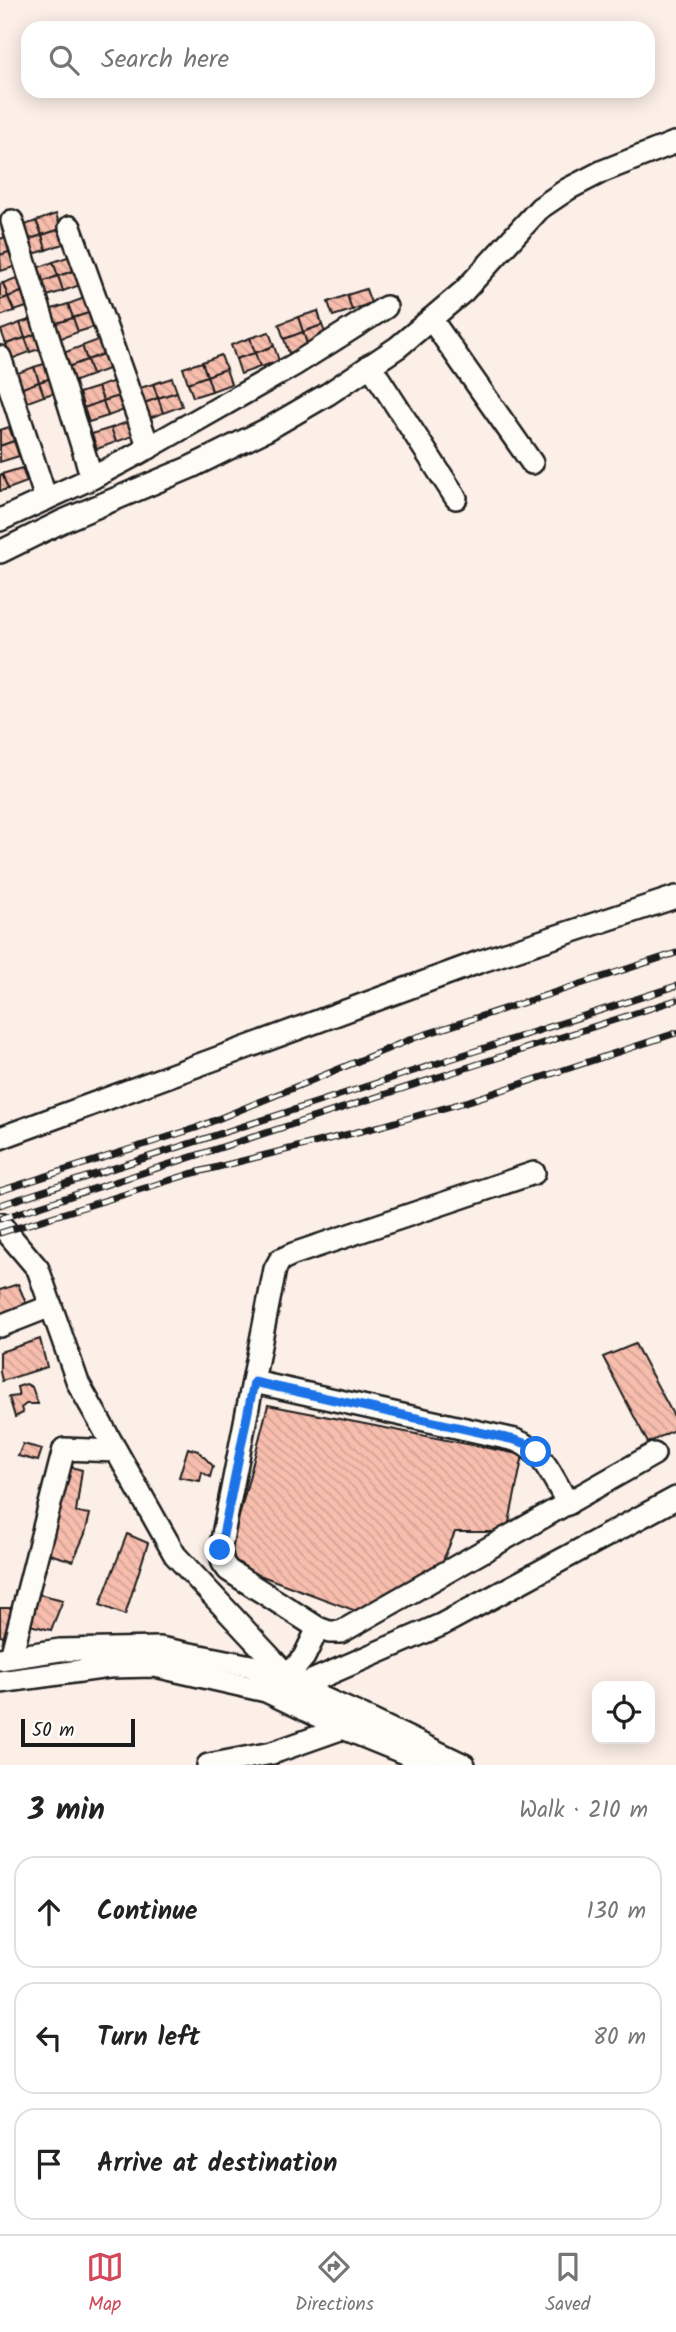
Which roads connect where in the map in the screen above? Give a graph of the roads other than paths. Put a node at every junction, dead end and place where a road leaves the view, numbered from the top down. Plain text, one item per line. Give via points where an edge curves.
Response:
1 (674, 143) dead end
2 (12, 221) dead end
3 (70, 227) dead end
4 (386, 307) dead end
5 (431, 319) junction
6 (0, 357) edge
7 (370, 365) junction
8 (149, 447) junction
9 (532, 463) dead end
10 (92, 478) junction
11 (456, 498) dead end
12 (46, 499) junction
13 (0, 520) edge
14 (0, 552) edge
15 (676, 897) edge
16 (0, 1138) edge
17 (534, 1173) dead end
18 (0, 1224) edge
19 (51, 1306) junction
20 (0, 1326) edge
21 (254, 1382) junction
22 (116, 1451) junction
23 (654, 1454) dead end
24 (676, 1498) edge
25 (568, 1504) junction
26 (318, 1628) junction
27 (5, 1658) edge
28 (0, 1682) edge
29 (293, 1689) junction
30 (344, 1728) junction
31 (208, 1765) edge
32 (432, 1765) edge
33 (464, 1765) edge

1 - 5 street via 603,171 540,208 464,291
2 - 10 street
3 - 8 street
4 - 8 street
5 - 7 street
5 - 9 street
6 - 12 street
7 - 11 street
7 - 14 street via 268,429
8 - 10 street
10 - 12 street
12 - 13 street
15 - 16 street via 479,962
17 - 21 street via 280,1260
18 - 19 street via 38,1269
19 - 20 street
19 - 22 street via 78,1383
21 - 25 street via 527,1444 545,1464
21 - 26 street via 220,1550 223,1563
22 - 27 street via 64,1449
22 - 29 street via 175,1555
23 - 25 street
24 - 29 street via 441,1625
25 - 26 street via 341,1632
26 - 29 street
27 - 29 street via 60,1650 160,1648 251,1666
28 - 29 street via 109,1667 155,1666 266,1690
29 - 30 street
29 - 33 street
30 - 31 street via 272,1754
30 - 32 street

